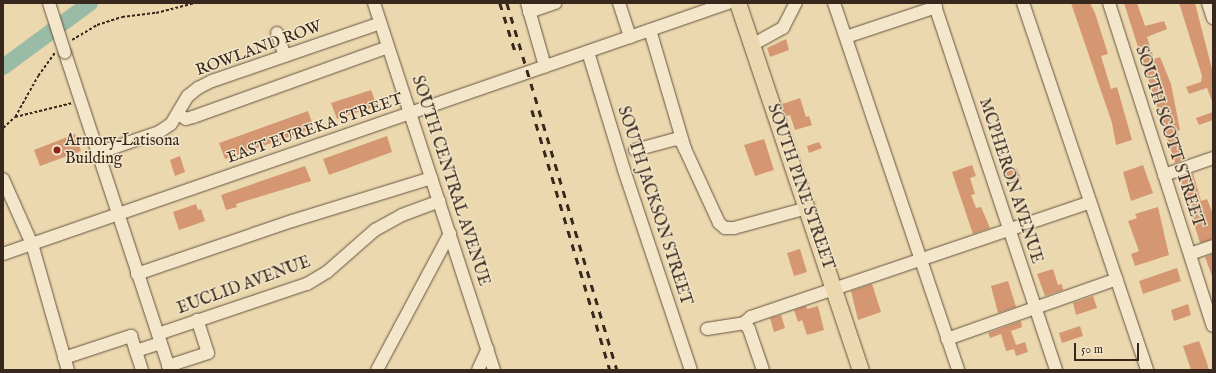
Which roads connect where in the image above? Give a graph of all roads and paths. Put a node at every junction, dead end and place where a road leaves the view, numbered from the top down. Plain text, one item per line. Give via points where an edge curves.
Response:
1 (49, 3) edge
2 (195, 3) edge
3 (374, 3) edge
4 (555, 3) edge
5 (620, 3) edge
6 (728, 3) edge
7 (738, 3) edge
8 (796, 3) edge
9 (834, 3) edge
10 (1023, 3) edge
11 (1109, 3) edge
12 (1208, 3) edge
13 (935, 5) edge
14 (528, 7) edge
15 (1213, 18) edge
16 (380, 23) junction
17 (650, 30) junction
18 (277, 33) dead end
19 (630, 37) junction
20 (846, 37) junction
21 (71, 40) dead end
22 (752, 45) junction
23 (388, 47) junction
24 (62, 51) junction
25 (588, 52) junction
26 (285, 56) junction
27 (546, 66) junction
28 (80, 101) junction
29 (411, 113) junction
30 (178, 114) junction
31 (15, 117) junction
32 (3, 128) edge
33 (685, 149) junction
34 (635, 150) dead end
35 (98, 153) junction
36 (1213, 158) edge
37 (1164, 175) junction
38 (432, 178) junction
39 (3, 179) edge
40 (440, 201) junction
41 (1090, 202) junction
42 (807, 208) junction
43 (117, 215) junction
44 (1010, 230) junction
45 (450, 233) junction
46 (32, 244) junction
47 (1213, 246) edge
48 (3, 254) edge
49 (1190, 254) junction
50 (921, 260) junction
51 (137, 274) junction
52 (1116, 279) junction
53 (834, 290) junction
54 (1036, 307) junction
55 (197, 320) junction
56 (744, 323) junction
57 (1213, 326) edge
58 (707, 329) dead end
59 (159, 339) junction
60 (947, 339) junction
61 (488, 349) junction
62 (136, 351) junction
63 (64, 358) junction
64 (169, 368) edge
65 (68, 370) edge
66 (142, 370) edge
67 (377, 370) edge
68 (478, 370) edge
69 (494, 370) edge
70 (691, 370) edge
71 (763, 370) edge
72 (860, 370) edge
73 (958, 370) edge
74 (1056, 370) edge
75 (1147, 370) edge

1 - 24 street, bridge
2 - 21 path via 156,13 122,17 97,25
3 - 16 street, SOUTH CENTRAL AVENUE
4 - 14 street
5 - 19 street
6 - 17 street, EAST EUREKA STREET
7 - 22 main road, SOUTH PINE STREET
8 - 22 street via 783,28
9 - 20 street
10 - 41 street
11 - 37 street, SOUTH SCOTT STREET
12 - 15 street
13 - 20 street
13 - 44 street, MCPHERON AVENUE
14 - 27 street
16 - 23 street, SOUTH CENTRAL AVENUE
16 - 26 street, ROWLAND ROW
17 - 19 street, EAST EUREKA STREET
17 - 33 street
18 - 26 street
19 - 25 street, EAST EUREKA STREET
20 - 50 street
22 - 42 main road, SOUTH PINE STREET
23 - 29 street, SOUTH CENTRAL AVENUE
23 - 30 street via 193,117 186,119
24 - 28 street
24 - 31 path via 38,76
25 - 27 street, EAST EUREKA STREET
25 - 70 street, SOUTH JACKSON STREET via 624,170
26 - 30 street, ROWLAND ROW via 198,88 188,96
27 - 29 street, EAST EUREKA STREET
28 - 31 path
28 - 35 street
29 - 38 street, SOUTH CENTRAL AVENUE
29 - 43 street, EAST EUREKA STREET
30 - 35 street, ROWLAND ROW via 171,124 159,132
31 - 32 path
33 - 34 street via 676,139
33 - 42 street via 711,209 725,228 734,228
35 - 43 street
36 - 37 street
37 - 49 street, SOUTH SCOTT STREET
38 - 40 street, SOUTH CENTRAL AVENUE
38 - 51 street via 292,221
39 - 46 street
40 - 45 street, SOUTH CENTRAL AVENUE
40 - 55 street, EUCLID AVENUE via 402,215 375,230 327,272 307,284
41 - 44 street
41 - 52 street
42 - 53 main road, SOUTH PINE STREET
43 - 46 street, EAST EUREKA STREET
43 - 51 street
44 - 50 street
44 - 54 street, MCPHERON AVENUE
45 - 61 street, SOUTH CENTRAL AVENUE
45 - 67 street
46 - 48 street, EAST EUREKA STREET
46 - 63 street
47 - 49 street
49 - 57 street, SOUTH SCOTT STREET
50 - 53 street
50 - 60 street
51 - 59 street
52 - 54 street
52 - 75 street
53 - 56 street via 751,317
53 - 72 main road, SOUTH PINE STREET
54 - 60 street
54 - 74 street, MCPHERON AVENUE
55 - 59 street, EUCLID AVENUE
55 - 64 street via 208,353
56 - 58 street
56 - 71 street via 749,329
59 - 62 street, EUCLID AVENUE
59 - 64 street
60 - 73 street
61 - 68 street
61 - 69 street, SOUTH CENTRAL AVENUE
62 - 63 street via 131,336
62 - 66 street
63 - 65 street

